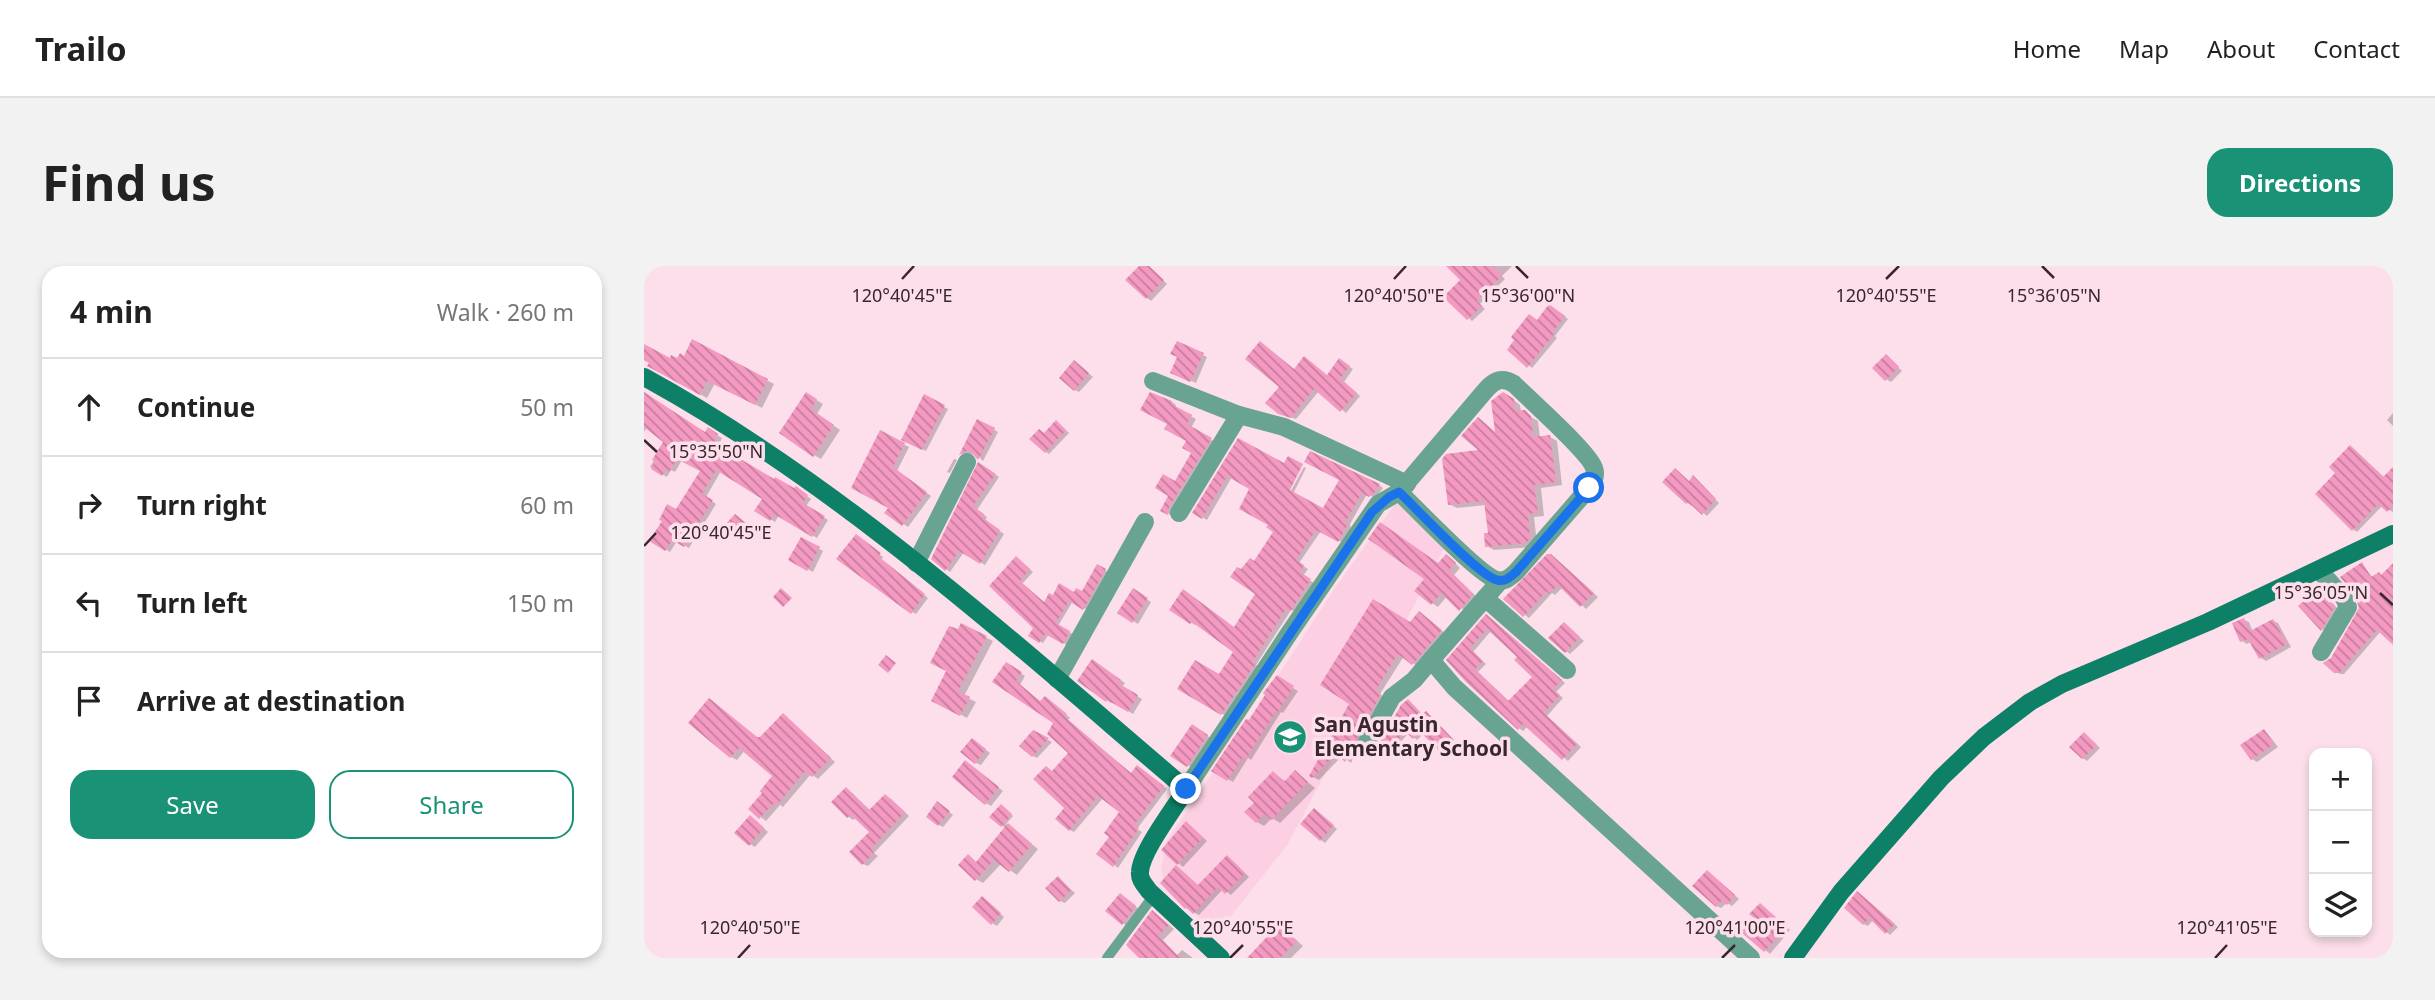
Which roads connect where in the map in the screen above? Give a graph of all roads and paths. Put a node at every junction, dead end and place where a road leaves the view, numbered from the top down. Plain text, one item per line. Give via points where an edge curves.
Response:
1 (644, 377) edge
2 (1153, 381) dead end
3 (1239, 415) junction
4 (967, 462) dead end
5 (1403, 488) junction
6 (1179, 513) dead end
7 (1145, 522) dead end
8 (2393, 534) edge
9 (916, 563) junction
10 (2319, 570) junction
11 (1500, 581) junction
12 (1485, 598) junction
13 (2321, 652) dead end
14 (1431, 660) junction
15 (1567, 670) dead end
16 (1057, 679) junction
17 (1363, 749) dead end
18 (1186, 789) junction
19 (1154, 895) junction
20 (1107, 958) edge
21 (1221, 958) edge
22 (1751, 958) edge
23 (1793, 958) edge

1 - 9 street via 781,462
2 - 3 street
3 - 5 street via 1284,427
3 - 6 street
4 - 9 street
5 - 11 street via 1474,564
5 - 11 street via 1491,384 1506,379 1514,384 1596,471 1594,481 1516,572
5 - 18 street via 1372,512
7 - 16 street
8 - 10 street
9 - 16 street
10 - 13 street via 2348,607
10 - 23 street via 2030,702 1941,778 1842,892
11 - 12 street
12 - 14 street
12 - 15 street
14 - 17 street via 1392,697
14 - 22 street via 1454,687
16 - 18 street
18 - 19 street via 1143,860 1142,881
19 - 20 lane
19 - 21 street

